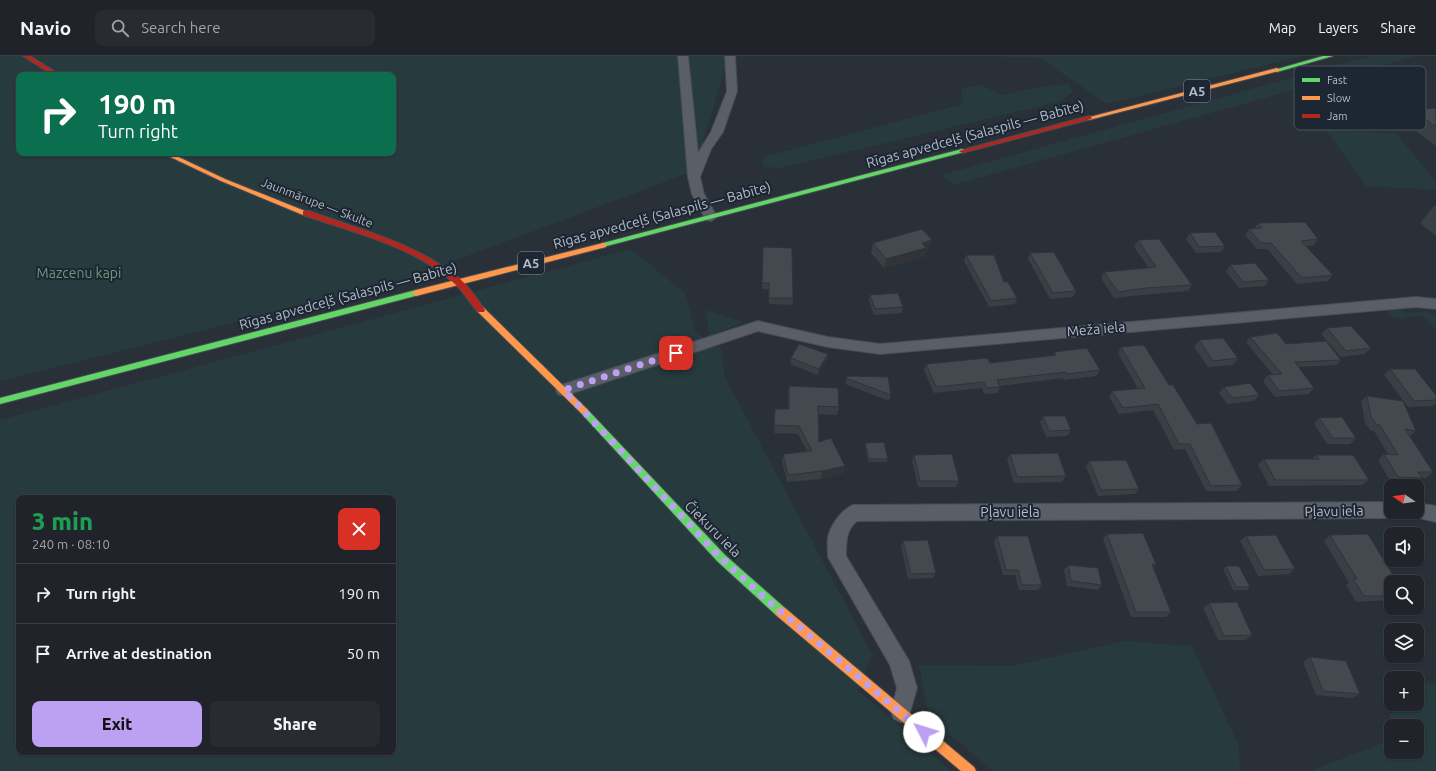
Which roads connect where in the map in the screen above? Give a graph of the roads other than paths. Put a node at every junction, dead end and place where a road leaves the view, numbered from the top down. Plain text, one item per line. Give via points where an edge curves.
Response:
1 (26, 56) edge
2 (684, 56) edge
3 (730, 56) edge
4 (1330, 56) edge
5 (52, 72) edge
6 (171, 156) edge
7 (694, 177) junction
8 (711, 216) junction
9 (458, 282) junction
10 (1436, 304) edge
11 (564, 390) junction
12 (0, 401) edge
13 (1384, 510) edge
14 (1424, 512) edge
15 (1436, 514) edge
16 (901, 712) junction
17 (970, 771) edge

1 - 5 main road
2 - 7 street
3 - 7 street via 732,91 717,132 705,149
4 - 8 main road, Rīgas apvedceļš (Salaspils — Babīte) / A5
6 - 9 main road, Jaunmārupe — Skulte via 220,179 404,249 428,261
7 - 8 street via 698,194
8 - 9 main road, Rīgas apvedceļš (Salaspils — Babīte) / A5
9 - 11 main road, Čiekuru iela via 476,305
9 - 12 main road, Rīgas apvedceļš (Salaspils — Babīte) / A5
10 - 11 street, Meža iela via 1416,302 880,349 828,342 758,326
11 - 16 main road, Čiekuru iela via 721,558
13 - 16 street, Pļavu iela via 853,513 846,519 837,537 837,558 899,661 907,688
14 - 15 street
16 - 17 main road, Čiekuru iela

